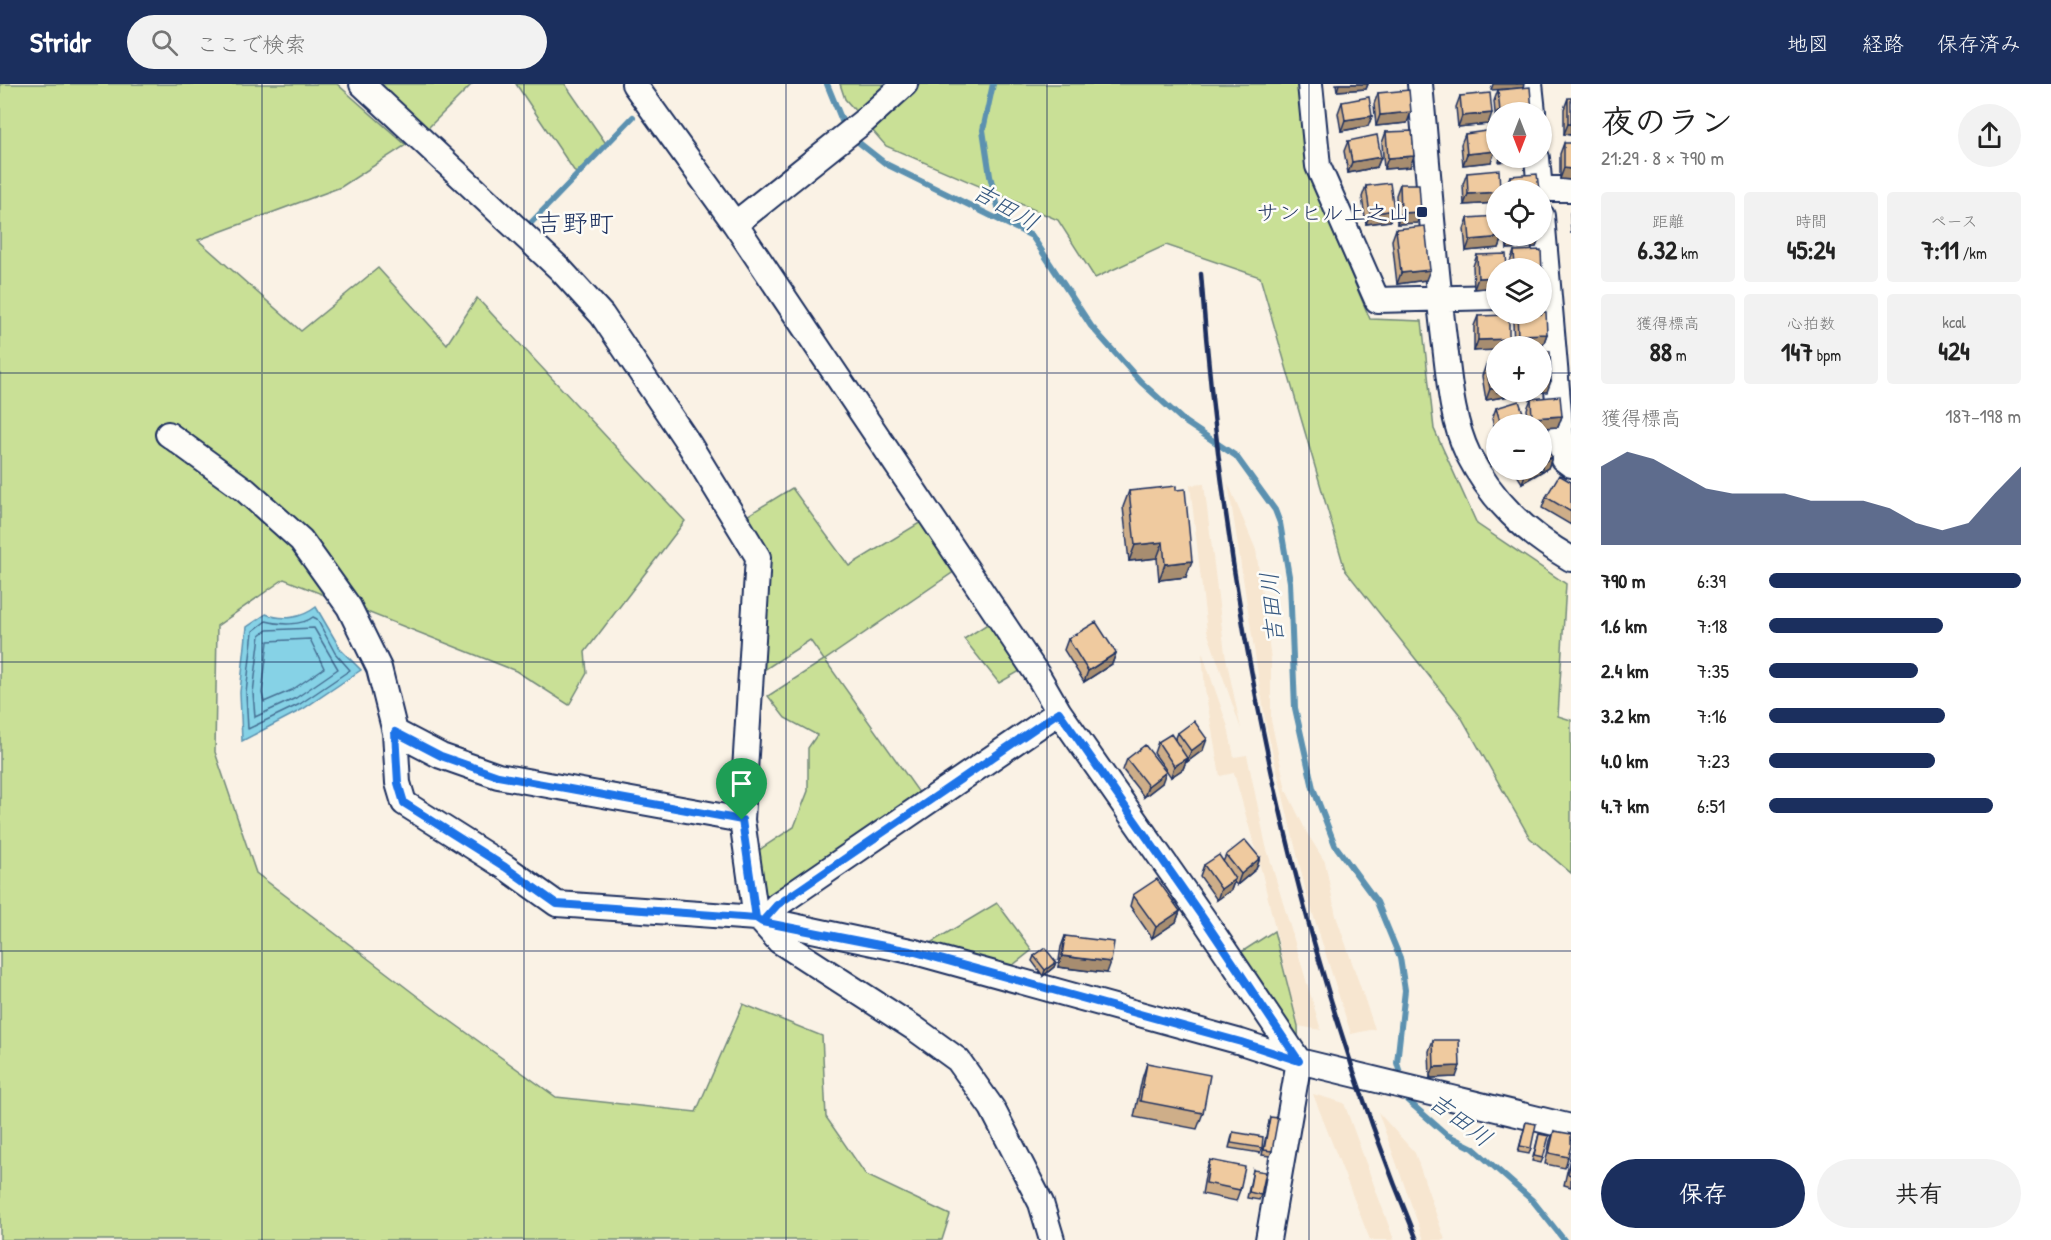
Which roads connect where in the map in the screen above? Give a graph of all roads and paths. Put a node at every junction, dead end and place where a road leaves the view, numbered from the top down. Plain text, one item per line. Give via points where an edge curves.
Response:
1 (362, 84) edge
2 (634, 84) edge
3 (905, 84) edge
4 (1310, 84) edge
5 (1420, 84) edge
6 (1530, 84) edge
7 (1532, 102) edge
8 (1571, 189) edge
9 (1552, 190) edge
10 (735, 224) junction
11 (1547, 246) edge
12 (1554, 294) edge
13 (1486, 297) edge
14 (1439, 299) junction
15 (1565, 403) edge
16 (168, 434) dead end
17 (1571, 465) edge
18 (1571, 560) edge
19 (1059, 712) junction
20 (395, 732) junction
21 (742, 820) junction
22 (759, 920) junction
23 (1299, 1061) junction
24 (1571, 1127) edge
25 (1052, 1240) edge
26 (1268, 1240) edge

1 - 21 street via 560,269 602,315 758,556
2 - 10 street
3 - 10 street
4 - 14 street via 1318,165 1377,300
5 - 14 street
6 - 7 street
8 - 9 street
10 - 19 street
11 - 12 street
12 - 15 street
13 - 14 street
14 - 18 street via 1456,423 1467,453 1500,505 1538,540
15 - 17 street via 1563,459
16 - 20 street via 245,490 301,540 349,607 379,668
19 - 22 street
19 - 23 street
20 - 21 street via 441,756 498,776
20 - 22 street via 398,783 404,803 557,904
21 - 22 street
22 - 23 street via 915,952
22 - 25 street via 779,941 957,1060 992,1108 1041,1203
23 - 24 street
23 - 26 street

